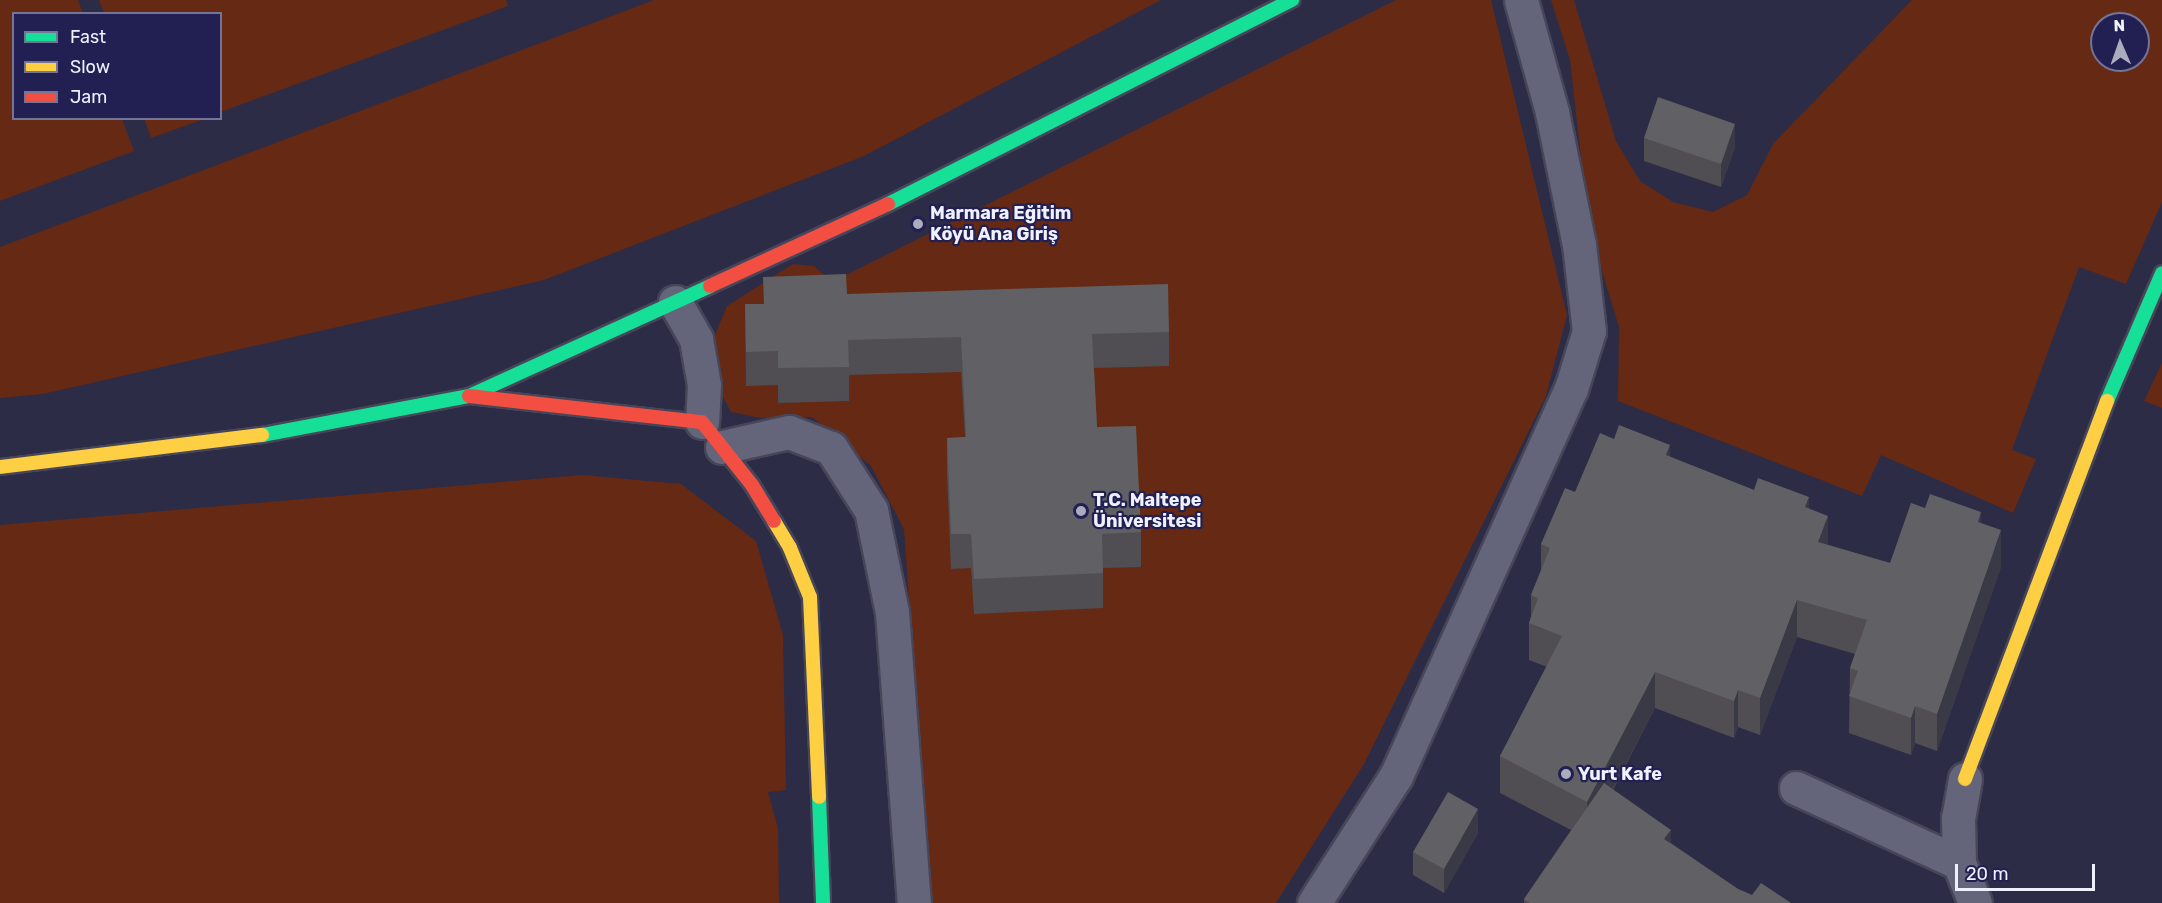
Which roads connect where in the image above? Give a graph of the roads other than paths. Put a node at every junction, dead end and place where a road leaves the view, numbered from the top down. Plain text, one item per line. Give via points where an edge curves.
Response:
1 (1292, 0) edge
2 (1521, 0) edge
3 (2162, 273) edge
4 (675, 302) junction
5 (469, 396) junction
6 (712, 434) junction
7 (0, 467) edge
8 (1965, 779) joint
9 (1796, 788) dead end
10 (1959, 863) junction
11 (823, 903) edge
12 (914, 903) edge
13 (1314, 903) edge
14 (1975, 903) edge

1 - 4 street via 948,177
2 - 13 street via 1554,123 1579,245 1589,331 1571,389 1396,776
3 - 8 street via 2106,403
4 - 5 street
4 - 6 street via 696,339
5 - 6 street
5 - 7 street via 228,442
6 - 11 street via 752,485 790,548 810,597
6 - 12 street via 789,432 831,448 871,510 892,612
8 - 10 street via 1958,818
9 - 10 street
10 - 14 street

